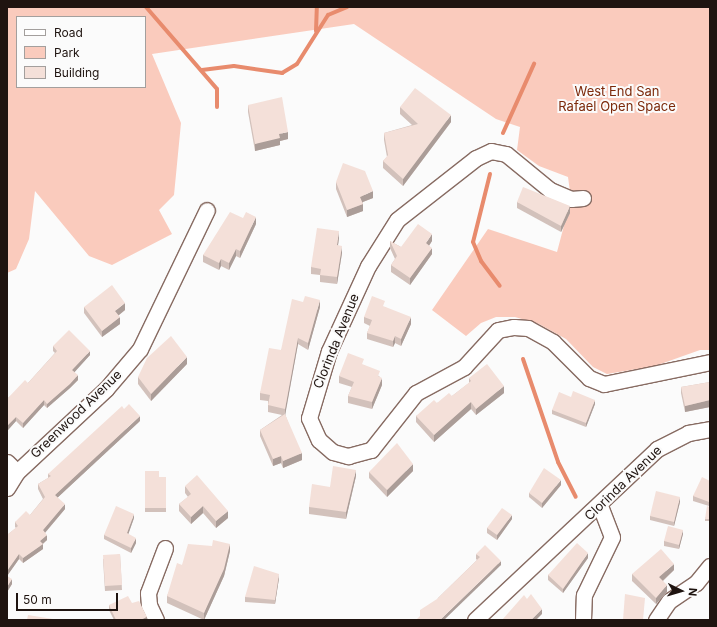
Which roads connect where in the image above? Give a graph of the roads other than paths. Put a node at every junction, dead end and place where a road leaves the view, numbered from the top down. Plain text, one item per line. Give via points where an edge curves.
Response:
1 (583, 198) dead end
2 (207, 210) dead end
3 (710, 362) edge
4 (710, 429) edge
5 (12, 467) edge
6 (7, 488) edge
7 (600, 506) junction
8 (165, 548) dead end
9 (710, 566) edge
10 (156, 620) edge
11 (475, 620) edge
12 (583, 620) edge
13 (656, 620) edge

1 - 3 street, Clorinda Avenue via 571,199 550,190 506,154 491,151 476,158 397,220 368,266 329,351 309,418 319,440 334,452 348,456 371,450 416,393 464,367 498,330 528,328 553,342 589,378 604,384
2 - 5 street, Greenwood Avenue via 140,349 106,389
4 - 7 street, Clorinda Avenue via 668,441
5 - 6 street, Greenwood Avenue
7 - 11 street, Clorinda Avenue
7 - 12 street via 612,537 584,596
8 - 10 street via 148,593 148,605
9 - 13 street via 696,582 669,602

